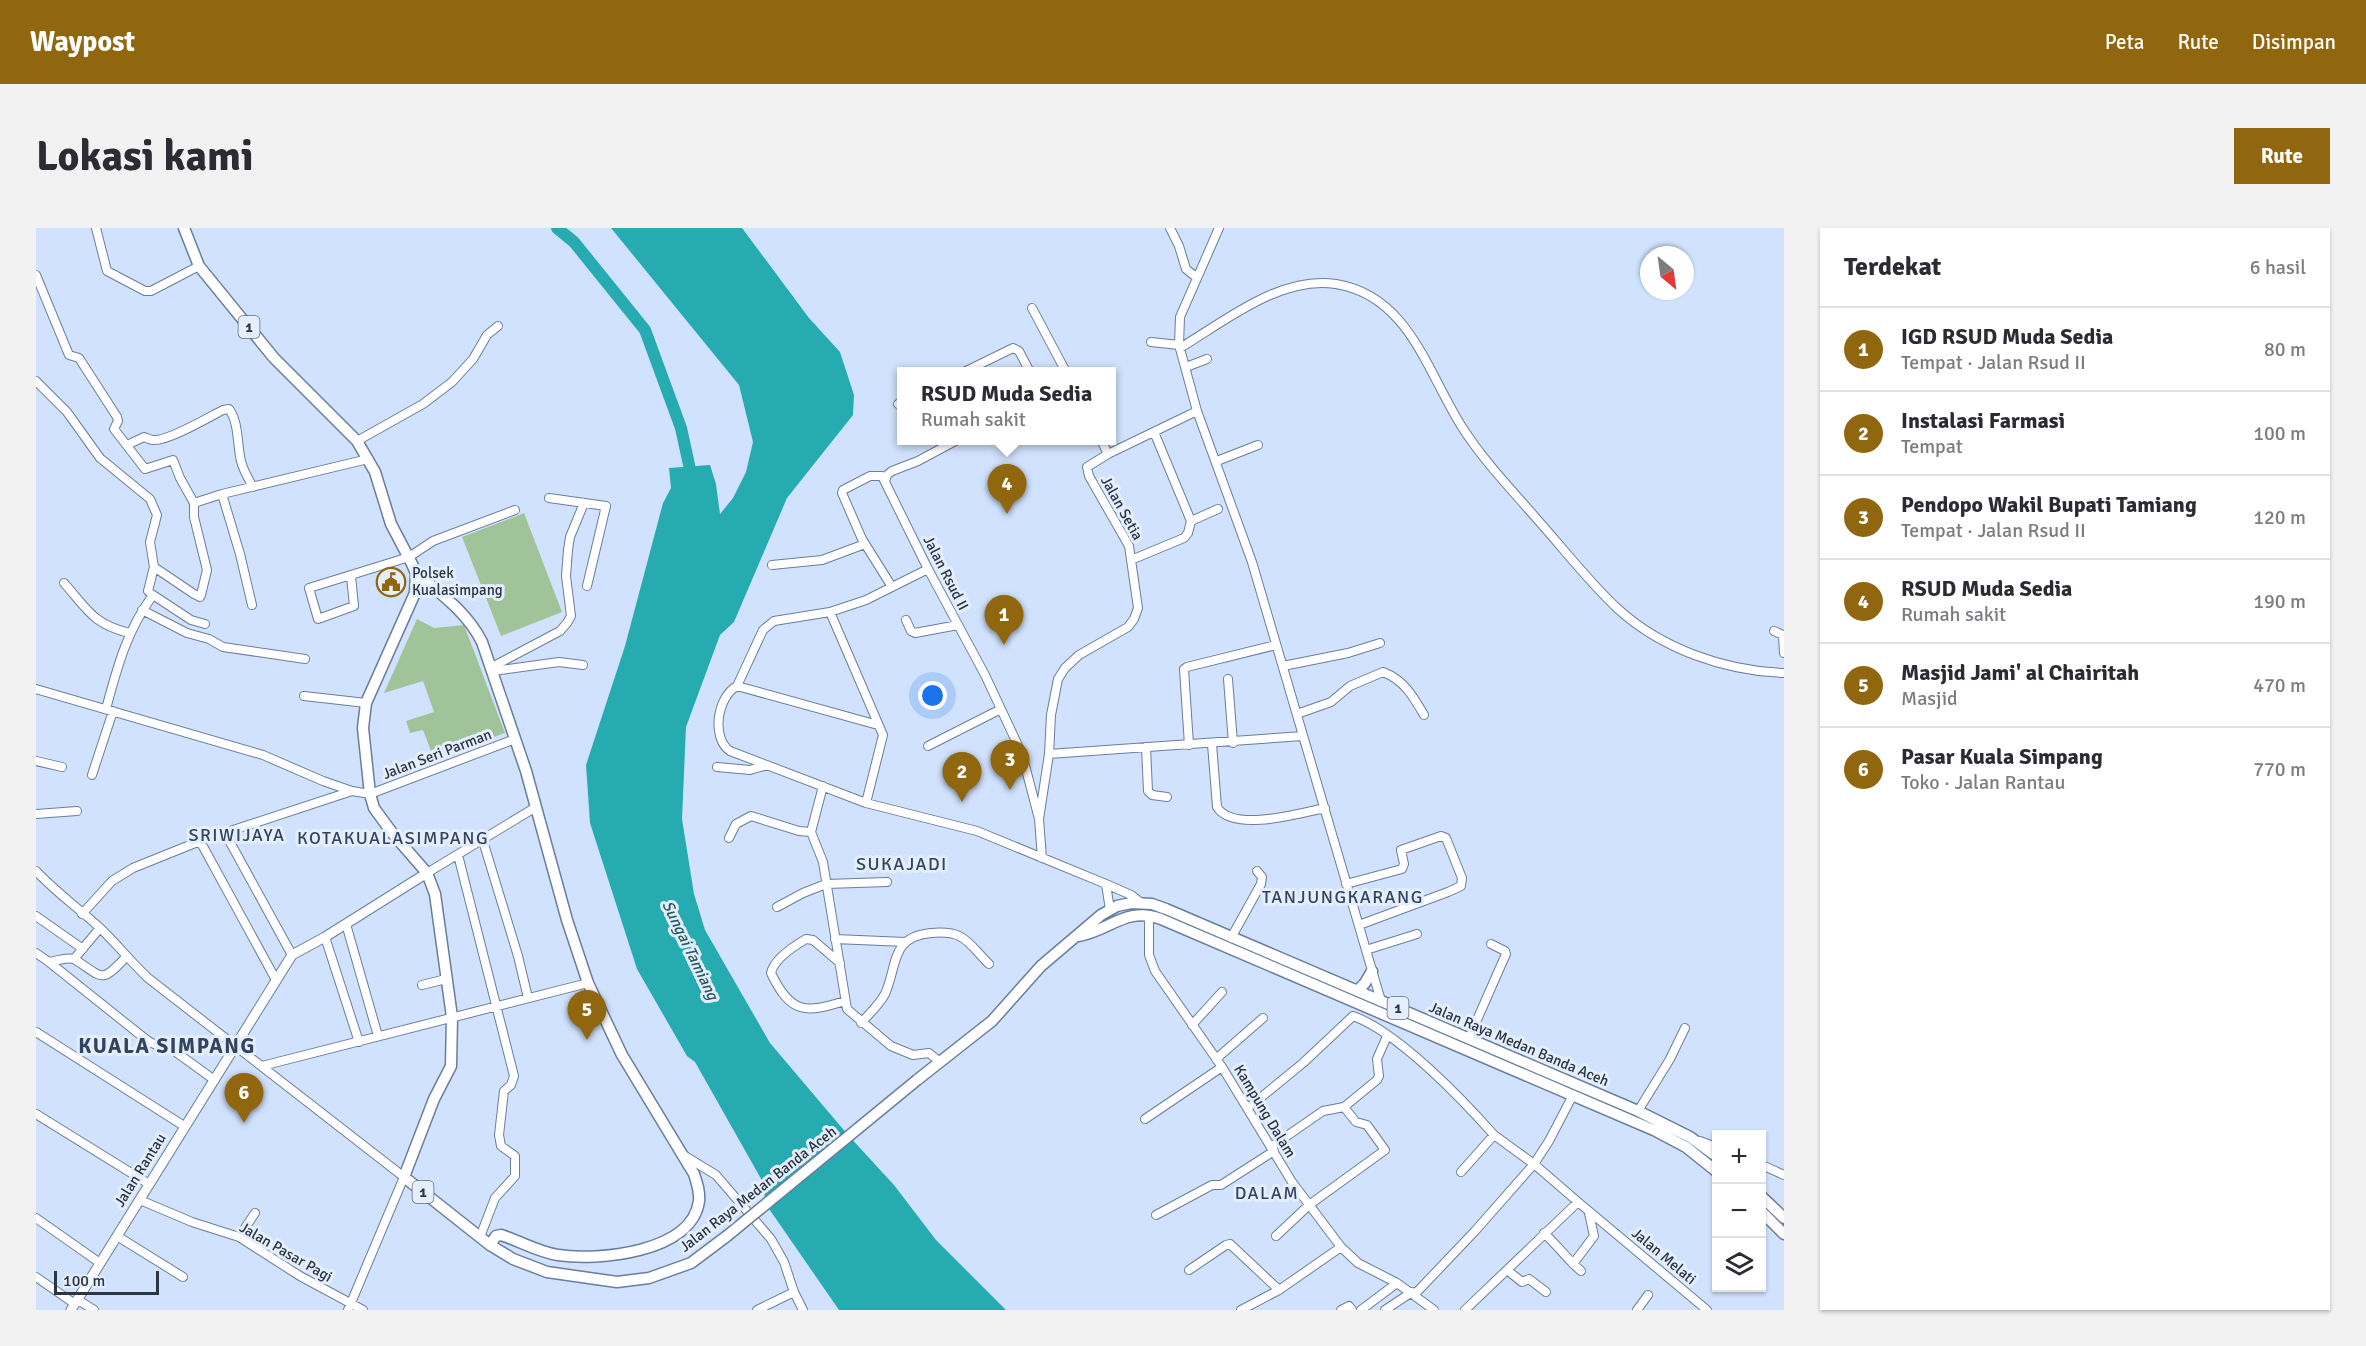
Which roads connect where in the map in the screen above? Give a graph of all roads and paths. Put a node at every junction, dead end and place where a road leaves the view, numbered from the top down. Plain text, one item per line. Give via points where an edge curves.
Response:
1 (96, 228) edge
2 (184, 228) edge
3 (1170, 228) edge
4 (1219, 228) edge
5 (199, 266) junction
6 (36, 275) edge
7 (1196, 277) junction
8 (1032, 308) dead end
9 (498, 326) dead end
10 (1151, 342) dead end
11 (1179, 347) junction
12 (1207, 359) dead end
13 (974, 367) edge
14 (1027, 367) edge
15 (1063, 367) edge
16 (1185, 367) junction
17 (36, 381) edge
18 (1197, 411) junction
19 (1154, 432) junction
20 (357, 441) junction
21 (127, 445) junction
22 (949, 445) edge
23 (1103, 445) edge
24 (1258, 445) dead end
25 (1108, 454) junction
26 (368, 459) junction
27 (1216, 461) junction
28 (885, 482) junction
29 (254, 486) junction
30 (222, 494) junction
31 (549, 498) dead end
32 (194, 503) junction
33 (584, 503) junction
34 (1218, 509) dead end
35 (515, 510) dead end
36 (1191, 521) junction
37 (865, 544) junction
38 (409, 557) junction
39 (1131, 560) junction
40 (772, 565) dead end
41 (154, 567) junction
42 (928, 569) junction
43 (416, 573) junction
44 (351, 576) junction
45 (64, 583) dead end
46 (587, 586) dead end
47 (433, 587) junction
48 (892, 587) junction
49 (415, 593) junction
50 (153, 596) junction
51 (252, 605) dead end
52 (142, 610) junction
53 (830, 612) junction
54 (906, 620) dead end
55 (205, 624) dead end
56 (958, 625) junction
57 (1774, 631) dead end
58 (129, 633) junction
59 (1380, 642) dead end
60 (1276, 645) junction
61 (1784, 653) edge
62 (305, 659) dead end
63 (583, 665) dead end
64 (1283, 666) junction
65 (492, 669) junction
66 (1784, 673) edge
67 (1228, 679) dead end
68 (737, 686) junction
69 (36, 689) edge
70 (304, 696) dead end
71 (366, 703) junction
72 (1001, 709) junction
73 (109, 710) junction
74 (1297, 714) junction
75 (1424, 715) dead end
76 (878, 725) junction
77 (1303, 736) junction
78 (515, 739) junction
79 (1233, 742) junction
80 (1212, 744) junction
81 (1189, 745) junction
82 (928, 746) dead end
83 (1146, 747) junction
84 (1048, 754) junction
85 (36, 761) edge
86 (767, 765) junction
87 (62, 767) dead end
88 (717, 767) dead end
89 (92, 775) dead end
90 (323, 781) junction
91 (823, 786) junction
92 (352, 791) junction
93 (370, 794) junction
94 (1167, 797) dead end
95 (315, 803) junction
96 (867, 803) junction
97 (536, 807) junction
98 (1326, 808) junction
99 (77, 811) dead end
100 (36, 814) edge
101 (1039, 819) junction
102 (811, 832) junction
103 (225, 833) junction
104 (729, 838) dead end
105 (200, 841) junction
106 (483, 841) junction
107 (458, 855) junction
108 (1042, 858) junction
109 (36, 871) edge
110 (1257, 871) dead end
111 (427, 873) junction
112 (887, 882) dead end
113 (826, 884) junction
114 (1106, 884) junction
115 (1346, 884) junction
116 (1140, 902) junction
117 (777, 907) dead end
118 (1110, 909) junction
119 (82, 914) junction
120 (1149, 915) junction
121 (36, 916) edge
122 (346, 924) junction
123 (1359, 925) junction
124 (100, 928) junction
125 (1417, 934) dead end
126 (1077, 936) junction
127 (325, 937) junction
128 (1231, 938) junction
129 (835, 939) junction
130 (905, 942) junction
131 (1491, 944) dead end
132 (83, 949) junction
133 (1366, 950) junction
134 (36, 953) edge
135 (292, 955) junction
136 (126, 957) junction
137 (74, 959) junction
138 (49, 962) junction
139 (840, 963) junction
140 (989, 964) dead end
141 (1292, 969) junction
142 (1372, 971) junction
143 (446, 979) junction
144 (276, 980) junction
145 (588, 983) junction
146 (422, 985) dead end
147 (1357, 991) junction
148 (1222, 992) dead end
149 (528, 998) junction
150 (845, 1001) junction
151 (1377, 1005) junction
152 (496, 1007) junction
153 (452, 1017) junction
154 (1263, 1018) dead end
155 (1368, 1022) junction
156 (861, 1023) junction
157 (1192, 1025) junction
158 (1685, 1028) dead end
159 (36, 1032) edge
160 (378, 1036) junction
161 (1388, 1036) junction
162 (1469, 1038) junction
163 (359, 1042) junction
164 (235, 1045) junction
165 (1216, 1059) junction
166 (940, 1062) junction
167 (262, 1066) junction
168 (1222, 1067) junction
169 (213, 1079) junction
170 (1573, 1095) junction
171 (1344, 1107) junction
172 (1248, 1108) junction
173 (1638, 1111) junction
174 (36, 1114) edge
175 (1145, 1119) dead end
176 (184, 1126) junction
177 (1494, 1135) junction
178 (1690, 1137) junction
179 (1712, 1146) edge
180 (1273, 1149) junction
181 (1712, 1153) edge
182 (684, 1155) junction
183 (1534, 1164) junction
184 (1766, 1167) edge
185 (1712, 1168) edge
186 (1461, 1172) dead end
187 (1784, 1175) edge
188 (404, 1177) junction
189 (149, 1184) junction
190 (140, 1200) junction
191 (1578, 1202) junction
192 (1766, 1202) edge
193 (1309, 1205) junction
194 (1588, 1211) junction
195 (255, 1213) dead end
196 (1156, 1215) dead end
197 (1766, 1217) edge
198 (36, 1218) edge
199 (1784, 1218) edge
200 (1544, 1233) junction
201 (1784, 1234) edge
202 (117, 1236) junction
203 (1276, 1236) dead end
204 (239, 1237) junction
205 (480, 1237) junction
206 (490, 1245) junction
207 (1341, 1247) junction
208 (100, 1263) junction
209 (1573, 1264) junction
210 (1189, 1270) dead end
211 (1507, 1270) junction
212 (1581, 1271) dead end
213 (183, 1277) dead end
214 (36, 1278) edge
215 (1398, 1283) junction
216 (1279, 1290) junction
217 (1546, 1292) dead end
218 (794, 1293) junction
219 (1413, 1293) junction
220 (1648, 1295) dead end
221 (74, 1305) edge
222 (350, 1307) edge
223 (94, 1310) edge
224 (363, 1310) edge
225 (757, 1310) edge
226 (803, 1310) edge
227 (1241, 1310) edge
228 (1341, 1310) edge
229 (1352, 1310) edge
230 (1360, 1310) edge
231 (1385, 1310) edge
232 (1434, 1310) edge
233 (1465, 1310) edge
234 (1637, 1310) edge
235 (1707, 1310) edge

1 - 5 street via 107,271 145,291 157,290
2 - 5 highway, 1
3 - 7 street via 1186,269
4 - 7 street
5 - 20 highway, 1 via 274,358
6 - 21 street via 69,355 78,356 117,417 114,429
7 - 11 street via 1180,317
8 - 15 street
9 - 20 street via 490,331 473,359 452,382 423,404
10 - 11 street
11 - 16 street
11 - 66 street via 1288,287 1334,284 1377,298 1407,331 1482,456 1618,609 1643,628 1703,658
12 - 16 street
13 - 14 street via 1013,348
16 - 18 street
17 - 41 street via 67,412 100,458 150,499 157,515 150,542
18 - 19 street, Jalan Setia
18 - 27 street
19 - 25 street, Jalan Setia
19 - 36 street
20 - 26 highway, 1
21 - 29 street via 144,437 158,440 229,409 242,466
21 - 32 street via 145,469 172,460
22 - 28 street via 892,471
23 - 25 street
24 - 27 street
25 - 39 street, Jalan Setia via 1087,470 1129,546
26 - 29 street
26 - 38 highway, 1 via 391,524
27 - 60 street
28 - 37 street via 882,476 874,475 842,491
28 - 42 street, Jalan Rsud II
29 - 30 street
30 - 32 street
30 - 51 street
31 - 33 street
32 - 41 street via 207,570 200,597
33 - 46 street via 604,505 607,509
33 - 65 street via 568,550 567,623 560,631
34 - 36 street
35 - 38 street via 433,541
36 - 39 street via 1184,538
37 - 40 street via 822,560
37 - 48 street
38 - 43 highway, 1
38 - 44 street
39 - 84 street, Jalan Setia via 1138,608 1134,619 1124,630 1065,668 1055,687
41 - 50 street via 148,591
42 - 48 street
42 - 56 street, Jalan Rsud II
43 - 47 highway
43 - 49 highway, 1
44 - 44 street via 354,606 318,619 308,588
45 - 58 street via 99,622
47 - 49 highway
47 - 65 highway via 474,626
48 - 53 street
49 - 71 highway, 1
50 - 52 street
50 - 55 street via 191,620
52 - 58 street
52 - 62 street via 223,647
53 - 68 street via 767,624
53 - 76 street
54 - 56 street via 915,633
56 - 72 street, Jalan Rsud II
57 - 61 street via 1782,635
58 - 73 street
59 - 64 street
60 - 64 street
60 - 81 street via 1185,668
63 - 65 street via 559,662
64 - 74 street
65 - 78 highway
67 - 79 street
68 - 76 street
68 - 86 street via 721,710 721,742 730,751
69 - 73 street
70 - 71 street
71 - 93 highway, 1 via 363,729
72 - 82 street
72 - 101 street, Jalan Rsud II via 1025,765
73 - 89 street
73 - 90 street via 263,754
74 - 75 street via 1331,702 1350,686 1383,672 1407,687
74 - 77 street
76 - 96 street via 883,738
77 - 79 street
77 - 98 street
78 - 93 street, Jalan Seri Parman
78 - 97 highway
79 - 80 street
80 - 81 street
80 - 98 street via 1217,807 1223,815 1265,820
81 - 83 street
83 - 84 street
83 - 94 street via 1148,791
84 - 101 street, Jalan Setia
85 - 87 street
86 - 88 street via 750,770
86 - 91 street
90 - 92 street
90 - 95 street via 324,795
91 - 96 street
91 - 102 street
92 - 93 street
92 - 95 street
93 - 111 highway, 1 via 374,808
95 - 103 street
96 - 108 street via 977,831
97 - 106 street
97 - 145 highway
98 - 115 street
99 - 100 street
101 - 108 street, Jalan Rsud II
102 - 104 street via 751,816 736,824
102 - 113 street
103 - 105 street
103 - 135 street
105 - 119 street via 133,868 112,881
105 - 144 street
106 - 107 street
106 - 149 street
107 - 111 street
107 - 152 street
108 - 114 street
109 - 119 street
110 - 128 street via 1262,877 1261,884
111 - 122 main road
111 - 143 highway, 1 via 437,901
112 - 113 street
113 - 117 street
113 - 129 street
114 - 116 street
114 - 118 street
115 - 123 street
115 - 123 street via 1402,869 1401,850 1440,836 1446,838 1462,878 1458,888
116 - 118 highway, Jalan Raya Medan Banda Aceh / 1
116 - 128 highway, Jalan Raya Medan Banda Aceh / 1 via 1166,909
118 - 126 highway, Jalan Raya Medan Banda Aceh / 1
119 - 124 street
120 - 126 highway, Jalan Raya Medan Banda Aceh / 1 via 1125,916
120 - 141 highway, Jalan Raya Medan Banda Aceh / 1
120 - 157 street, Kampung Dalam via 1149,960
121 - 132 street
122 - 127 main road
122 - 160 street
123 - 133 street
124 - 132 street
124 - 136 street
125 - 133 street
126 - 166 highway, Jalan Raya Medan Banda Aceh / 1 via 1041,966 992,1021
127 - 135 main road
127 - 163 street
128 - 141 highway, Jalan Raya Medan Banda Aceh / 1
129 - 130 street
129 - 139 street
130 - 140 street via 919,934 953,932
130 - 156 street via 895,955 882,999
131 - 162 street via 1506,954
132 - 137 street
133 - 142 street
134 - 138 street
135 - 144 main road, Jalan Rantau
136 - 137 street via 105,976
136 - 164 street
137 - 138 street
138 - 169 street via 148,1041 156,1045 162,1042
139 - 150 street
139 - 150 street via 813,940 806,939 788,952 771,973 799,1008 818,1009
141 - 147 highway, Jalan Raya Medan Banda Aceh / 1
141 - 151 highway, Jalan Raya Medan Banda Aceh / 1
142 - 147 highway
142 - 151 street
143 - 146 street
143 - 153 highway, 1
144 - 164 main road, Jalan Rantau
145 - 149 street
145 - 182 highway via 622,1055
147 - 151 highway, Jalan Raya Medan Banda Aceh / 1
148 - 157 street
149 - 152 street
150 - 156 street
151 - 155 street
151 - 162 highway, Jalan Raya Medan Banda Aceh / 1
151 - 170 highway, Jalan Raya Medan Banda Aceh / 1
152 - 153 street
152 - 205 street via 514,1076 504,1091 499,1141 502,1148 515,1156 515,1176 495,1198
153 - 160 street
153 - 188 highway, 1 via 451,1066
154 - 165 street
155 - 161 street, Jalan Melati
155 - 172 street via 1349,1017 1303,1063
156 - 166 street via 891,1046 913,1055 929,1053
157 - 165 street, Kampung Dalam
158 - 173 street
159 - 176 street
160 - 163 street
161 - 171 street via 1378,1057 1379,1078
161 - 177 street, Jalan Melati via 1470,1108
162 - 173 highway, Jalan Raya Medan Banda Aceh / 1
163 - 167 street
164 - 167 street
164 - 169 main road, Jalan Rantau
165 - 168 street, Kampung Dalam
166 - 206 highway, Jalan Raya Medan Banda Aceh / 1, bridge via 727,1236 681,1268 649,1278 617,1281 547,1272
167 - 188 street
168 - 172 street, Kampung Dalam
168 - 175 street
169 - 176 main road, Jalan Rantau
170 - 183 street
170 - 185 highway, Jalan Raya Medan Banda Aceh / 1 via 1673,1140
171 - 180 street via 1325,1110
171 - 193 street via 1356,1122 1367,1125 1385,1149
172 - 180 street, Kampung Dalam
173 - 178 highway, Jalan Raya Medan Banda Aceh / 1
174 - 189 street
176 - 189 main road, Jalan Rantau
177 - 183 street, Jalan Melati
177 - 186 street
178 - 179 street
178 - 181 highway, Jalan Raya Medan Banda Aceh / 1
180 - 193 street, Kampung Dalam
180 - 196 street via 1221,1185 1212,1185
182 - 206 highway via 694,1174 699,1201 690,1221 673,1237 638,1250 592,1258 556,1255 501,1235
182 - 218 street via 716,1175 771,1239
183 - 191 street, Jalan Melati
183 - 219 street
184 - 187 street
188 - 205 highway, Jalan Raya Medan Banda Aceh / 1
188 - 222 street
189 - 190 main road, Jalan Rantau
190 - 202 main road, Jalan Rantau
190 - 204 street, Jalan Pasar Pagi
191 - 194 street, Jalan Melati
191 - 200 street
192 - 199 highway
193 - 203 street
193 - 207 street, Kampung Dalam
194 - 209 street via 1594,1236
194 - 235 street, Jalan Melati
195 - 204 street
197 - 201 highway
198 - 208 street
200 - 209 street
200 - 211 street
202 - 208 main road, Jalan Rantau
202 - 213 street
204 - 222 street, Jalan Pasar Pagi
205 - 206 highway, Jalan Raya Medan Banda Aceh / 1
207 - 215 street, Kampung Dalam via 1358,1263
207 - 216 street
208 - 221 main road, Jalan Rantau
209 - 212 street
210 - 216 street via 1230,1245
211 - 217 street via 1522,1282 1529,1279
211 - 233 street
214 - 221 street
215 - 219 street, Kampung Dalam
215 - 230 street
216 - 227 street
218 - 225 street
218 - 226 street
219 - 231 street
219 - 232 street, Kampung Dalam
220 - 234 street
221 - 223 street
222 - 224 street, Jalan Pasar Pagi
228 - 229 street via 1349,1306

